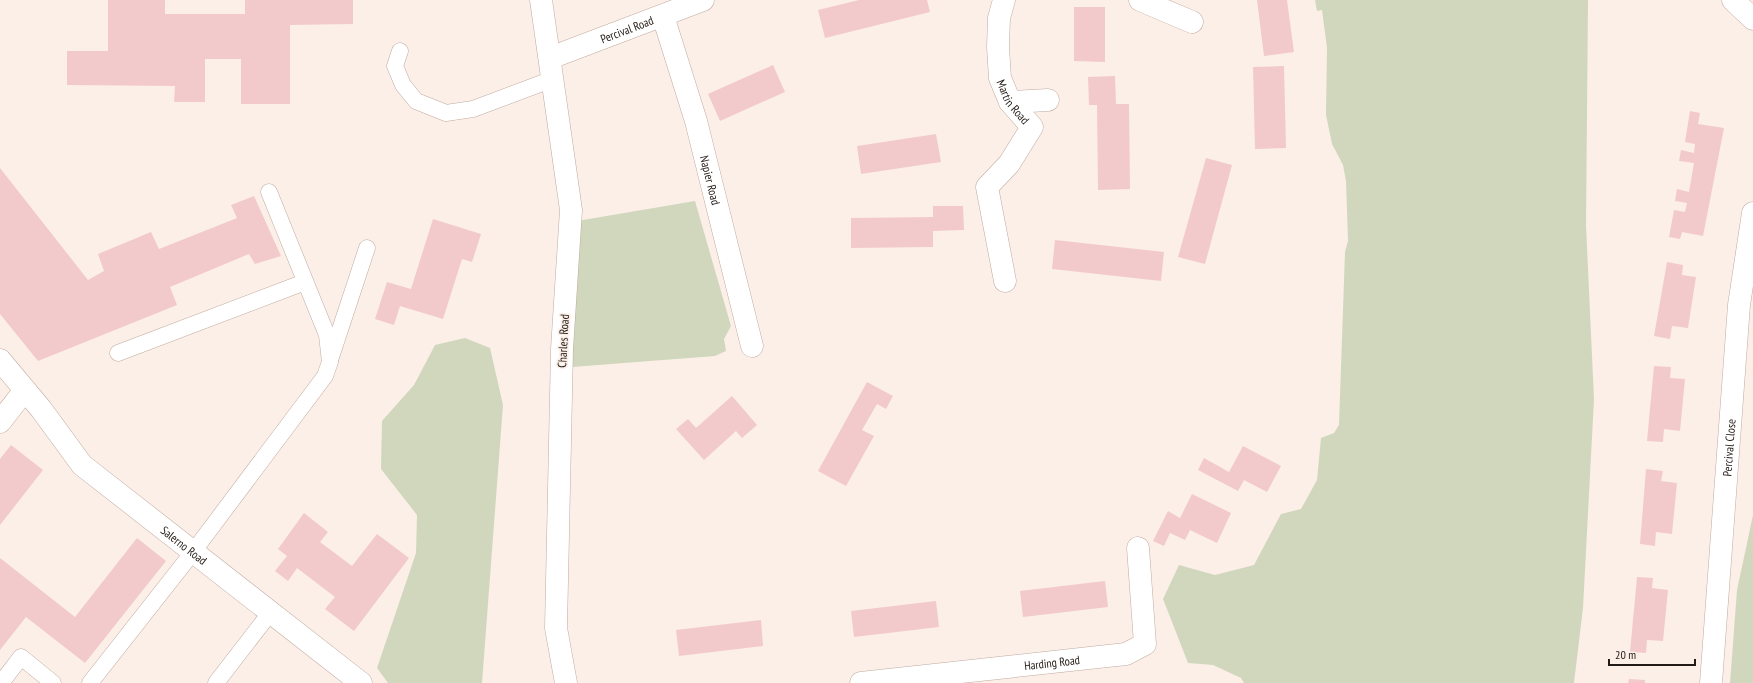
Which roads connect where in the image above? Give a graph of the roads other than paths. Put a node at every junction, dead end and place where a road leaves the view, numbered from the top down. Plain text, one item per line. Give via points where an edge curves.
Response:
1 (541, 0) edge
2 (703, 0) edge
3 (1004, 0) edge
4 (1140, 0) edge
5 (1733, 0) edge
6 (663, 16) junction
7 (1753, 18) edge
8 (1192, 22) dead end
9 (400, 51) dead end
10 (552, 68) junction
11 (1048, 100) dead end
12 (1010, 102) junction
13 (269, 192) dead end
14 (1753, 213) edge
15 (367, 248) dead end
16 (1004, 281) dead end
17 (306, 282) junction
18 (752, 346) dead end
19 (118, 353) dead end
20 (0, 360) edge
21 (330, 362) junction
22 (25, 390) junction
23 (0, 422) edge
24 (1138, 548) dead end
25 (192, 552) junction
26 (270, 613) junction
27 (1, 683) edge
28 (53, 683) edge
29 (90, 683) edge
30 (216, 683) edge
31 (361, 683) edge
32 (566, 683) edge
33 (861, 683) edge
34 (1711, 683) edge

1 - 10 street, Charles Road
2 - 6 street, Percival Road
3 - 12 street, Martin Road via 999,18 998,47 1000,78
4 - 8 street
5 - 7 street
6 - 10 street, Percival Road
6 - 18 street, Napier Road via 696,121
9 - 10 lane via 395,66 403,85 416,101 446,113 473,109
10 - 32 street, Charles Road via 571,210 562,349 556,628
11 - 12 street
12 - 16 street, Martin Road via 1032,126 1009,164 987,187
13 - 17 lane
14 - 34 street, Percival Close via 1739,305
15 - 21 lane
17 - 19 lane
17 - 21 lane via 327,335
20 - 22 street, Salerno Road
21 - 25 lane via 325,376
22 - 23 street
22 - 25 street, Salerno Road via 82,465
24 - 33 street, Harding Road via 1145,644 1126,654
25 - 26 street, Salerno Road
25 - 29 lane
26 - 30 lane
26 - 31 street, Salerno Road
27 - 28 lane via 20,657

